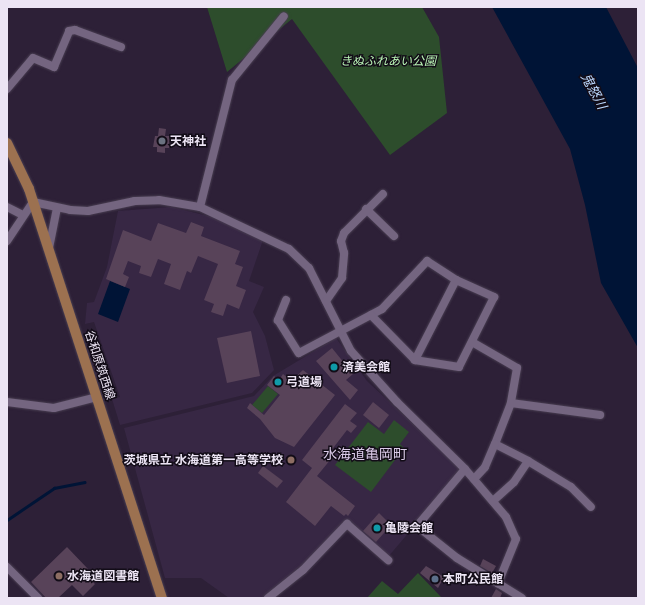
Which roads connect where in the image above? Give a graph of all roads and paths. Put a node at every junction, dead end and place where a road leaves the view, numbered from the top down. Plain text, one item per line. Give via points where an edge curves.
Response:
1 (284, 16) dead end
2 (122, 47) dead end
3 (7, 89) edge
4 (7, 143) edge
5 (383, 194) dead end
6 (33, 202) junction
7 (7, 207) edge
8 (200, 207) junction
9 (57, 208) junction
10 (366, 209) junction
11 (22, 215) junction
12 (394, 236) dead end
13 (7, 241) edge
14 (49, 252) junction
15 (456, 280) junction
16 (286, 300) dead end
17 (326, 302) junction
18 (371, 315) junction
19 (340, 330) junction
20 (472, 342) junction
21 (414, 360) junction
22 (97, 398) junction
23 (7, 402) edge
24 (511, 403) junction
25 (600, 415) dead end
26 (494, 444) junction
27 (528, 461) junction
28 (465, 469) junction
29 (474, 479) junction
30 (493, 502) junction
31 (591, 507) dead end
32 (388, 560) dead end
33 (7, 567) edge
34 (498, 583) junction
35 (38, 598) edge
36 (162, 598) edge
37 (268, 598) edge
38 (522, 598) edge

1 - 8 street via 232,80
2 - 3 street via 75,30 69,31 54,66 33,58
4 - 6 main road, 谷和原筑西線
5 - 10 street
6 - 9 street
6 - 11 street
6 - 14 main road, 谷和原筑西線
7 - 11 street
8 - 9 street via 159,200 135,201 88,211
8 - 17 street via 288,249 309,268
9 - 14 street
10 - 12 street
10 - 17 street via 344,233 341,241 344,253 342,278
11 - 13 street
14 - 22 main road, 谷和原筑西線
15 - 18 street via 426,261 382,309
15 - 20 street via 494,297
15 - 21 street
16 - 19 street via 278,320 299,353
17 - 19 street
18 - 19 street
18 - 21 street
19 - 28 street via 351,351 382,386
20 - 21 street via 459,367
20 - 24 street via 517,368
22 - 23 street via 54,408
22 - 36 main road, 谷和原筑西線
24 - 25 street
24 - 26 street
26 - 27 street
26 - 29 street via 485,467
27 - 30 street via 514,482
27 - 31 street via 571,487
28 - 29 street
28 - 34 street via 417,526 445,549
29 - 30 street
30 - 34 street via 506,517 516,538
32 - 37 street via 347,524 303,570
33 - 35 street
34 - 38 street

